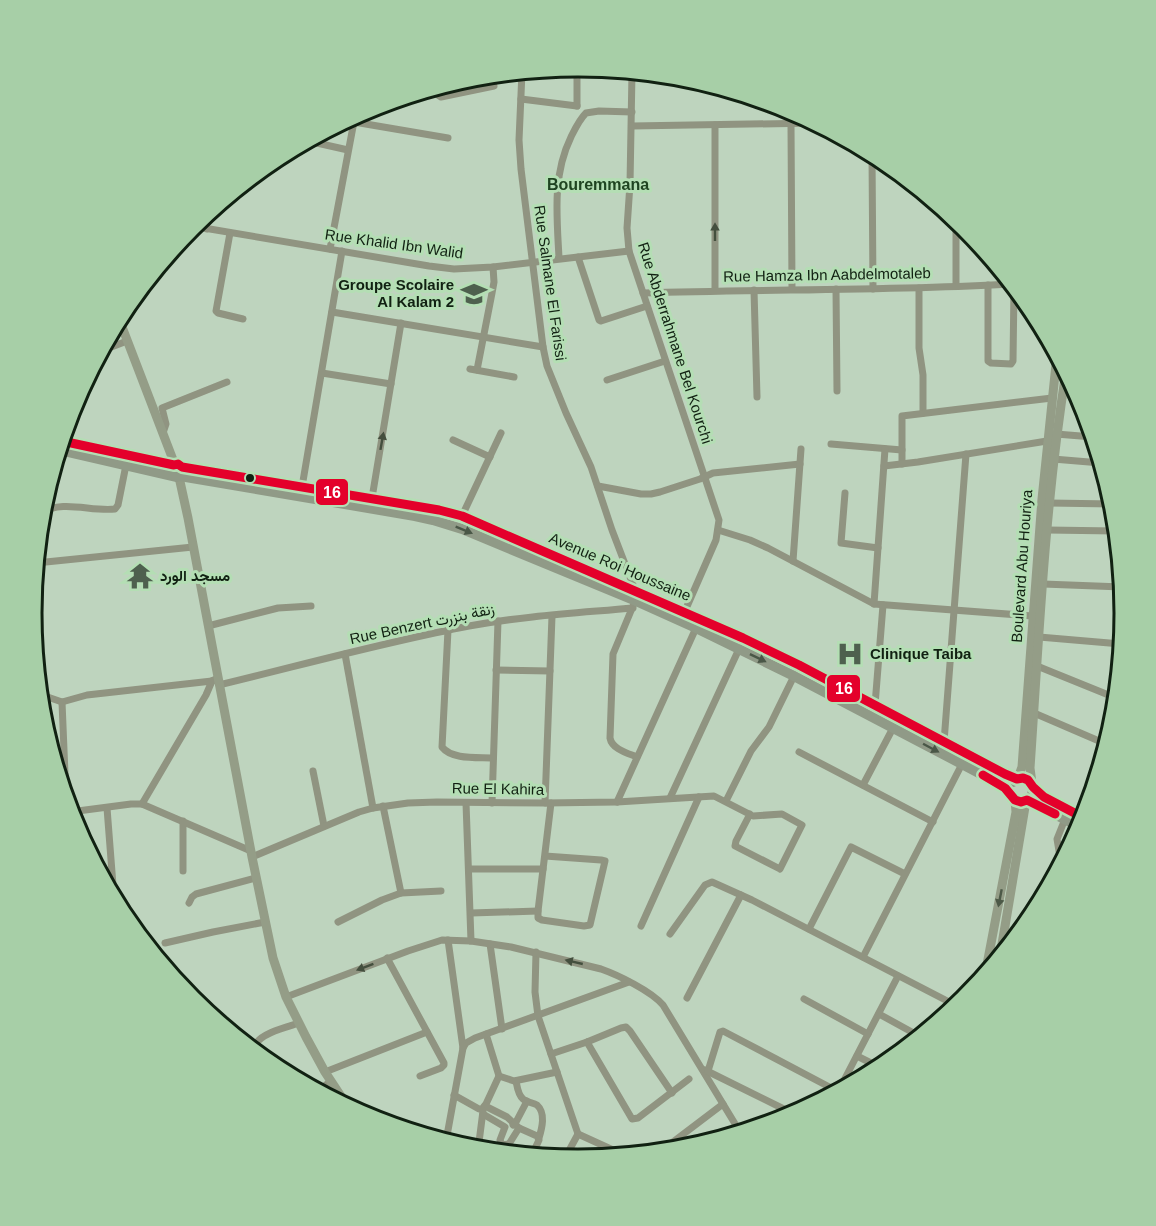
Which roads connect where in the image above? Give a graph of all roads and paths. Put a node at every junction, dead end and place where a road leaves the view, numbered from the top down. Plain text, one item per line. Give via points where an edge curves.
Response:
1 (577, 77) edge
2 (522, 80) edge
3 (632, 80) edge
4 (494, 86) dead end
5 (438, 95) edge
6 (521, 99) junction
7 (577, 106) junction
8 (632, 112) junction
9 (586, 113) junction
10 (365, 121) edge
11 (791, 124) junction
12 (796, 124) edge
13 (715, 125) junction
14 (632, 126) junction
15 (352, 127) edge
16 (448, 138) dead end
17 (320, 144) edge
18 (348, 150) junction
19 (872, 165) edge
20 (207, 229) edge
21 (230, 233) junction
22 (956, 233) edge
23 (330, 249) junction
24 (342, 251) junction
25 (629, 251) junction
26 (578, 256) junction
27 (559, 258) junction
28 (533, 262) junction
29 (493, 267) junction
30 (988, 285) junction
31 (956, 286) junction
32 (1002, 286) edge
33 (919, 288) junction
34 (792, 289) junction
35 (836, 289) junction
36 (873, 289) junction
37 (754, 290) junction
38 (716, 291) junction
39 (643, 293) junction
40 (1013, 300) edge
41 (647, 306) junction
42 (332, 312) junction
43 (243, 319) dead end
44 (401, 323) junction
45 (123, 330) edge
46 (483, 338) junction
47 (127, 341) junction
48 (113, 346) edge
49 (543, 347) junction
50 (665, 361) junction
51 (1055, 369) edge
52 (321, 374) junction
53 (514, 377) dead end
54 (607, 380) dead end
55 (227, 382) dead end
56 (391, 384) junction
57 (1064, 387) edge
58 (837, 391) dead end
59 (757, 397) dead end
60 (1052, 398) junction
61 (923, 413) junction
62 (163, 433) junction
63 (501, 433) dead end
64 (1056, 434) junction
65 (1084, 436) edge
66 (453, 440) dead end
67 (1047, 441) junction
68 (69, 443) edge
69 (831, 444) dead end
70 (801, 448) dead end
71 (885, 449) junction
72 (902, 450) junction
73 (67, 452) edge
74 (966, 454) junction
75 (490, 457) junction
76 (1053, 459) junction
77 (1092, 462) edge
78 (800, 464) junction
79 (902, 464) junction
80 (126, 465) junction
81 (884, 466) junction
82 (177, 471) junction
83 (705, 477) junction
84 (598, 486) junction
85 (302, 487) junction
86 (845, 493) dead end
87 (372, 498) junction
88 (1049, 503) junction
89 (1103, 504) edge
90 (52, 508) edge
91 (462, 516) junction
92 (718, 530) junction
93 (1047, 530) junction
94 (1107, 531) edge
95 (193, 547) junction
96 (878, 548) junction
97 (793, 561) junction
98 (45, 562) edge
99 (1043, 584) junction
100 (1113, 587) edge
101 (634, 590) junction
102 (874, 604) junction
103 (634, 605) junction
104 (883, 605) junction
105 (311, 606) dead end
106 (954, 610) junction
107 (685, 611) junction
108 (552, 616) junction
109 (1033, 616) junction
110 (498, 621) junction
111 (208, 626) junction
112 (696, 628) junction
113 (448, 630) junction
114 (1039, 637) junction
115 (1113, 643) edge
116 (739, 649) junction
117 (345, 654) junction
118 (1037, 666) junction
119 (496, 670) junction
120 (550, 671) junction
121 (794, 676) junction
122 (216, 681) junction
123 (1107, 694) edge
124 (49, 698) edge
125 (62, 702) junction
126 (875, 705) junction
127 (1034, 713) junction
128 (893, 728) junction
129 (1099, 741) edge
130 (944, 742) junction
131 (799, 752) dead end
132 (493, 758) junction
133 (637, 758) junction
134 (62, 759) edge
135 (962, 764) junction
136 (313, 771) dead end
137 (1018, 779) junction
138 (863, 785) junction
139 (1033, 785) junction
140 (699, 797) junction
141 (670, 798) junction
142 (1020, 799) junction
143 (726, 801) junction
144 (617, 802) junction
145 (466, 803) junction
146 (492, 803) junction
147 (548, 803) junction
148 (142, 804) junction
149 (383, 806) junction
150 (107, 808) junction
151 (373, 808) junction
152 (80, 810) edge
153 (1075, 813) edge
154 (750, 814) junction
155 (1065, 819) junction
156 (183, 821) junction
157 (933, 822) junction
158 (1071, 822) edge
159 (324, 826) junction
160 (1059, 850) edge
161 (251, 854) junction
162 (545, 856) junction
163 (469, 869) junction
164 (543, 869) junction
165 (183, 872) dead end
166 (905, 874) junction
167 (112, 878) edge
168 (256, 878) junction
169 (441, 891) dead end
170 (401, 893) junction
171 (741, 895) junction
172 (189, 903) dead end
173 (471, 913) junction
174 (538, 915) junction
175 (266, 922) junction
176 (338, 922) dead end
177 (641, 926) dead end
178 (809, 929) junction
179 (670, 934) dead end
180 (448, 940) junction
181 (1002, 940) edge
182 (471, 941) junction
183 (165, 943) dead end
184 (490, 944) junction
185 (536, 952) junction
186 (863, 957) junction
187 (988, 957) edge
188 (387, 958) junction
189 (898, 976) junction
190 (629, 982) junction
191 (286, 997) junction
192 (687, 998) dead end
193 (804, 999) dead end
194 (947, 1001) edge
195 (879, 1014) junction
196 (538, 1016) junction
197 (299, 1023) junction
198 (501, 1029) junction
199 (428, 1032) junction
200 (912, 1032) edge
201 (486, 1034) junction
202 (868, 1034) junction
203 (256, 1041) edge
204 (587, 1042) junction
205 (463, 1048) junction
206 (551, 1054) junction
207 (857, 1056) junction
208 (870, 1063) edge
209 (700, 1068) junction
210 (708, 1071) junction
211 (325, 1072) junction
212 (557, 1072) junction
213 (420, 1076) dead end
214 (499, 1076) junction
215 (845, 1077) edge
216 (689, 1079) dead end
217 (331, 1081) junction
218 (516, 1081) junction
219 (325, 1085) edge
220 (829, 1086) edge
221 (339, 1093) edge
222 (672, 1093) junction
223 (454, 1095) junction
224 (527, 1101) junction
225 (723, 1104) junction
226 (782, 1108) edge
227 (483, 1110) junction
228 (736, 1125) edge
229 (517, 1126) junction
230 (505, 1127) junction
231 (447, 1133) edge
232 (578, 1134) junction
233 (539, 1138) junction
234 (479, 1140) edge
235 (676, 1140) edge
236 (501, 1143) edge
237 (508, 1144) edge
238 (536, 1147) edge
239 (601, 1148) edge
240 (570, 1149) edge

1 - 7 street
2 - 6 street, Rue Salmane El Farissi
3 - 8 street, Rue Abderrahmane Bel Kourchi
4 - 5 street
6 - 7 street
6 - 28 street, Rue Salmane El Farissi via 521,169
7 - 9 street
8 - 9 street
8 - 14 street, Rue Abderrahmane Bel Kourchi
9 - 27 street via 564,151 560,167 556,197
10 - 16 street
11 - 12 street
11 - 13 street
11 - 34 street
13 - 14 street
38 -> 13 street
14 - 25 street, Rue Abderrahmane Bel Kourchi
15 - 18 street
17 - 18 street
18 - 23 street
19 - 36 street
20 - 21 street, Rue Khalid Ibn Walid
21 - 23 street, Rue Khalid Ibn Walid
21 - 43 street via 216,311
22 - 31 street
23 - 24 street, Rue Khalid Ibn Walid
24 - 29 street, Rue Khalid Ibn Walid via 443,268
24 - 42 street
25 - 26 street, Rue Khalid Ibn Walid
25 - 39 street, Rue Abderrahmane Bel Kourchi
26 - 27 street, Rue Khalid Ibn Walid
26 - 41 street via 599,320
27 - 28 street, Rue Khalid Ibn Walid
28 - 29 street, Rue Khalid Ibn Walid
28 - 49 street, Rue Salmane El Farissi
29 - 46 street via 494,282
30 - 31 street, Rue Hamza Ibn Aabdelmotaleb
30 - 32 street, Rue Hamza Ibn Aabdelmotaleb
30 - 40 street via 991,363 1013,362
31 - 33 street, Rue Hamza Ibn Aabdelmotaleb
33 - 36 street, Rue Hamza Ibn Aabdelmotaleb
33 - 61 street
34 - 35 street, Rue Hamza Ibn Aabdelmotaleb
34 - 37 street, Rue Hamza Ibn Aabdelmotaleb
35 - 36 street, Rue Hamza Ibn Aabdelmotaleb
35 - 58 street
37 - 38 street, Rue Hamza Ibn Aabdelmotaleb
37 - 59 street
38 - 39 street, Rue Hamza Ibn Aabdelmotaleb
39 - 41 street, Rue Abderrahmane Bel Kourchi
41 - 50 street, Rue Abderrahmane Bel Kourchi
42 - 44 street
42 - 52 street
44 - 46 street
44 - 56 street
45 - 47 main road
46 - 49 street
46 - 53 street via 474,369
47 - 48 street
47 - 62 main road
49 - 84 street, Rue Salmane El Farissi via 554,384
50 - 54 street
50 - 83 street, Rue Abderrahmane Bel Kourchi
51 - 60 main road, Boulevard Abu Houriya
52 - 56 street
52 - 85 street
55 - 62 street via 162,408 166,424
87 -> 56 street
57 - 64 main road, Boulevard Abu Houriya
60 - 61 street
60 - 67 main road, Boulevard Abu Houriya
61 - 72 street via 902,416
62 - 82 main road
63 - 75 street
64 - 65 street
64 - 76 main road, Boulevard Abu Houriya
66 - 75 street
67 - 74 street
67 - 109 main road, Boulevard Abu Houriya
68 - 82 main road, Avenue Roi Houssaine
69 - 71 street
70 - 78 street
71 - 72 street
71 - 81 street
72 - 79 street
73 - 80 main road, Avenue Roi Houssaine
74 - 79 street
74 - 106 street
75 - 91 street
76 - 77 street
76 - 88 main road, Boulevard Abu Houriya
78 - 83 street via 713,472
78 - 97 street
79 - 81 street
80 - 82 main road, Avenue Roi Houssaine
80 - 90 street via 114,509
81 - 96 street
82 - 85 main road, Avenue Roi Houssaine
82 - 95 main road
82 -> 103 main road, Avenue Roi Houssaine via 448,524
83 - 84 street via 651,494
83 - 92 street, Rue Abderrahmane Bel Kourchi via 719,520
84 - 101 street, Rue Salmane El Farissi
85 - 87 main road, Avenue Roi Houssaine
86 - 96 street via 841,543
87 - 91 main road, Avenue Roi Houssaine
88 - 89 street
88 - 93 main road, Boulevard Abu Houriya
91 - 101 main road, Avenue Roi Houssaine
92 - 97 street
92 - 107 street, Rue Abderrahmane Bel Kourchi
93 - 94 street
93 - 99 main road, Boulevard Abu Houriya
95 - 98 street
95 - 111 main road
96 - 102 street
97 - 102 street
99 - 100 street
99 - 114 main road, Boulevard Abu Houriya
101 - 107 main road, Avenue Roi Houssaine
102 - 104 street
103 - 108 street, Rue Benzert زنقة بنزرت
103 - 112 main road, Avenue Roi Houssaine
103 - 133 street via 613,654 610,738 614,746
104 - 106 street
104 - 126 street
105 - 111 street via 278,608
106 - 109 street
106 - 130 street
107 - 126 main road, Avenue Roi Houssaine
108 - 110 street, Rue Benzert زنقة بنزرت
108 - 120 street
109 - 137 main road, Boulevard Abu Houriya
110 - 113 street, Rue Benzert زنقة بنزرت
110 - 119 street
111 - 122 main road
112 - 116 main road, Avenue Roi Houssaine
112 - 133 street
113 - 117 street, Rue Benzert زنقة بنزرت
113 - 132 street via 442,747 453,755
114 - 115 street
114 - 118 main road, Boulevard Abu Houriya
116 -> 121 main road, Avenue Roi Houssaine
116 - 141 street
117 - 122 street, Rue Benzert زنقة بنزرت
117 - 151 street
118 - 123 street
118 - 127 main road, Boulevard Abu Houriya
119 - 120 street
119 - 132 street
120 - 147 street
121 - 128 main road, Avenue Roi Houssaine
121 - 143 street
122 - 125 street, Rue Benzert زنقة بنزرت via 87,695
122 - 148 street
122 - 161 main road
124 - 125 street
125 - 134 street
126 - 130 main road, Avenue Roi Houssaine
127 - 129 street
127 - 139 main road, Boulevard Abu Houriya via 1030,768
128 -> 135 main road, Avenue Roi Houssaine
128 - 138 street
130 - 137 main road, Avenue Roi Houssaine
131 - 138 street
132 - 146 street
133 - 144 street
135 - 142 main road, Avenue Roi Houssaine
135 - 157 street
136 - 159 street
137 - 139 main road via 1026,778
137 - 142 main road via 1012,783
138 - 157 street
139 - 142 main road via 1033,795
139 - 153 main road via 1044,797
140 - 141 street, Rue El Kahira
140 - 143 street, Rue El Kahira via 714,796
140 - 177 street
141 - 144 street, Rue El Kahira
142 - 155 main road, Avenue Roi Houssaine
142 - 181 main road
142 -> 187 main road
143 - 154 street, Rue El Kahira
144 - 147 street, Rue El Kahira
145 - 146 street, Rue El Kahira
145 - 149 street, Rue El Kahira
145 - 163 street
146 - 147 street, Rue El Kahira
147 - 162 street
148 - 150 street
148 - 156 street
149 - 151 street, Rue El Kahira
149 - 170 street
150 - 152 street
150 - 167 street
151 - 159 street, Rue El Kahira
154 - 154 street via 782,814 802,825 780,869 735,846
155 - 158 main road, Avenue Roi Houssaine
155 - 160 street via 1057,839
156 - 161 street
156 - 165 street
157 - 166 street
159 - 161 street, Rue El Kahira
161 - 168 main road
162 - 164 street
162 - 174 street via 606,863 591,924 584,926
163 - 164 street
163 - 173 street
164 - 174 street
166 - 178 street via 851,847
166 - 186 street
168 - 172 street via 196,894
168 - 175 main road
169 - 170 street
170 - 176 street
171 - 178 street
171 - 179 street via 708,883
171 - 192 street
173 - 174 street
173 - 182 street
175 - 183 street
175 - 191 main road
178 - 186 street
180 - 182 street
180 - 188 street
180 - 205 street
182 - 184 street
184 - 185 street
184 - 198 street
190 -> 185 street via 601,969
185 - 196 street
186 - 189 street
188 -> 191 street
188 - 199 street
189 - 194 street
189 - 195 street
190 - 196 street
190 - 209 street via 663,1005
191 - 197 main road
193 - 202 street
195 - 200 street
195 - 202 street
196 - 198 street
196 - 206 street
197 - 203 street
197 - 211 main road
198 - 201 street
199 - 211 street
199 - 213 street via 444,1065
201 - 205 street
201 - 214 street
202 - 207 street
204 - 206 street
204 - 222 street via 626,1027
204 - 222 street via 632,1119
205 - 223 street
206 - 212 street
207 - 208 street
207 - 215 street
209 - 210 street
209 - 225 street
210 - 220 street via 723,1031
210 - 226 street
211 - 217 main road
212 - 218 street
212 - 232 street
214 - 218 street
214 - 227 street
216 - 222 street
217 - 219 street
217 - 221 main road
218 - 224 street via 520,1095
223 - 227 street
223 - 231 street
224 - 229 street
224 - 233 street via 542,1114
225 - 228 street
225 - 235 street
227 - 229 street via 507,1117
227 - 230 street
227 - 234 street
229 - 230 street
229 - 233 street
229 - 237 street
230 - 236 street
232 - 239 street
232 - 240 street
233 - 238 street

